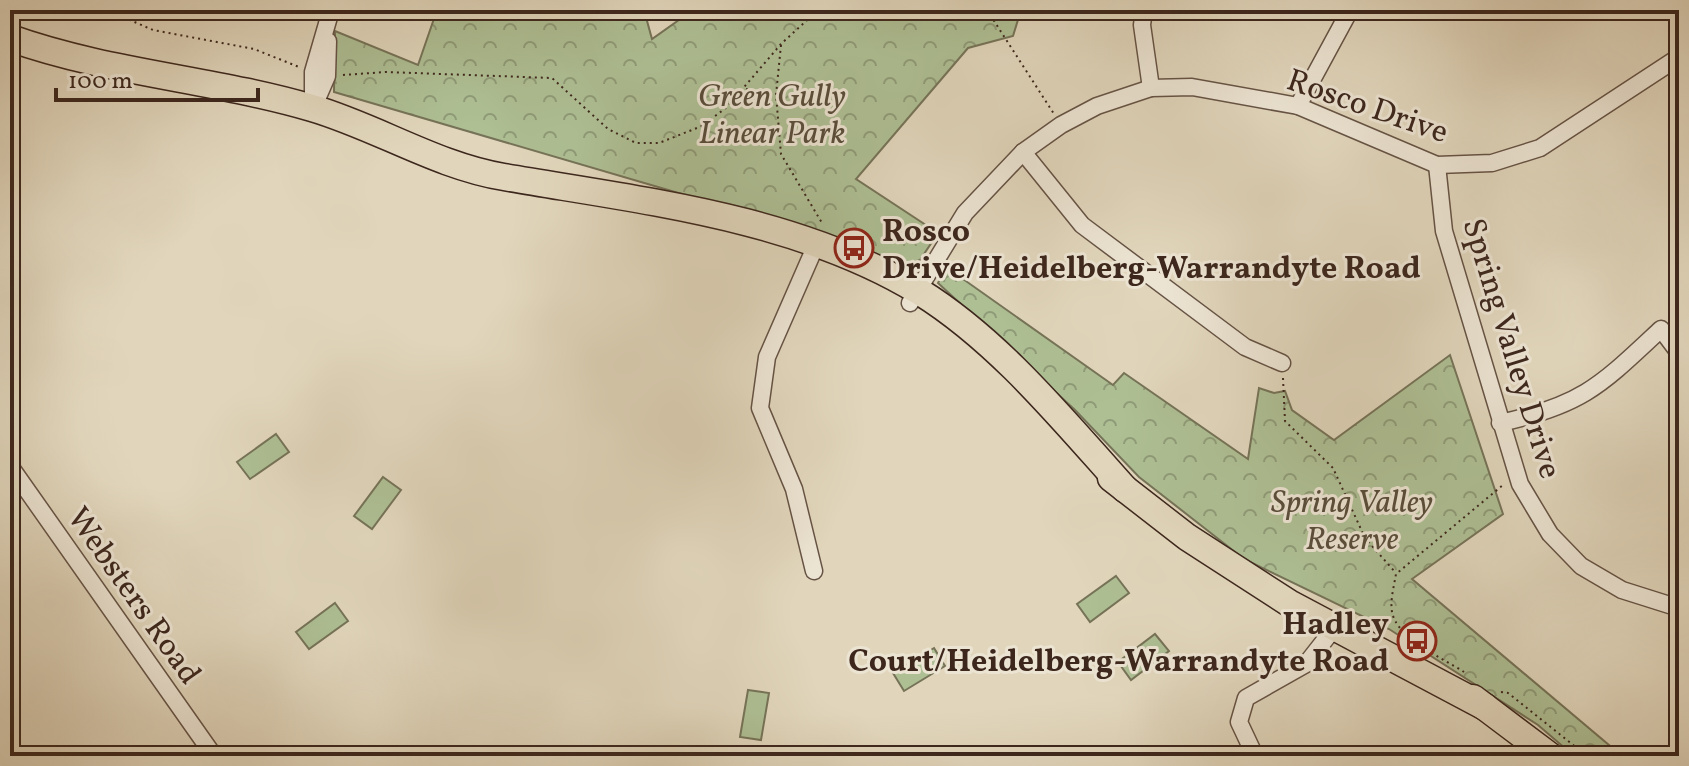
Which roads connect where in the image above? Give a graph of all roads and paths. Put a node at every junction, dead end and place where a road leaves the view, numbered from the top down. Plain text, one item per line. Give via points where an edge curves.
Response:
1 (107, 10) edge
2 (331, 10) edge
3 (818, 10) edge
4 (987, 10) edge
5 (1144, 10) edge
6 (1350, 10) edge
7 (10, 38) edge
8 (781, 44) junction
9 (1679, 57) edge
10 (1151, 88) junction
11 (317, 89) junction
12 (744, 89) junction
13 (776, 95) junction
14 (1298, 106) junction
15 (1061, 125) junction
16 (1023, 152) junction
17 (1437, 165) junction
18 (817, 244) junction
19 (913, 296) junction
20 (1679, 353) edge
21 (1282, 363) joint
22 (1500, 423) junction
23 (10, 466) edge
24 (1516, 474) junction
25 (814, 571) dead end
26 (1396, 574) junction
27 (1679, 608) edge
28 (1339, 622) junction
29 (1411, 638) dead end
30 (214, 756) edge
31 (1255, 756) edge
32 (1550, 756) edge

1 - 11 path via 153,30 254,49
2 - 11 street
3 - 8 path
4 - 15 path
5 - 10 street
6 - 14 street
7 - 11 main road via 109,64
8 - 12 path
8 - 13 path
9 - 17 street, Rosco Drive via 1540,148 1492,163
10 - 14 street, Rosco Drive via 1192,87
10 - 15 street, Rosco Drive
11 - 12 path via 386,72 552,78 608,129 647,144 702,126
11 - 18 main road via 457,151 547,182 696,211
12 - 13 path
13 - 18 path via 781,154
14 - 17 street, Rosco Drive
15 - 16 street, Rosco Drive
16 - 19 street, Rosco Drive via 965,213
16 - 21 street via 1082,225 1245,347
17 - 22 street, Spring Valley Drive via 1444,231
18 - 19 main road
18 - 25 street via 767,357 760,408 794,489
19 - 28 main road via 947,309 1125,489 1187,537 1248,576
20 - 22 street via 1661,329 1575,401
21 - 26 path via 1285,421 1333,468 1365,538
22 - 24 street, Spring Valley Drive
23 - 30 street, Websters Road
24 - 26 path
24 - 27 street, Spring Valley Drive via 1550,534 1581,566 1622,590
26 - 29 path via 1391,608 1394,620
28 - 31 street via 1306,664 1246,698 1239,722
28 - 32 main road via 1395,644

